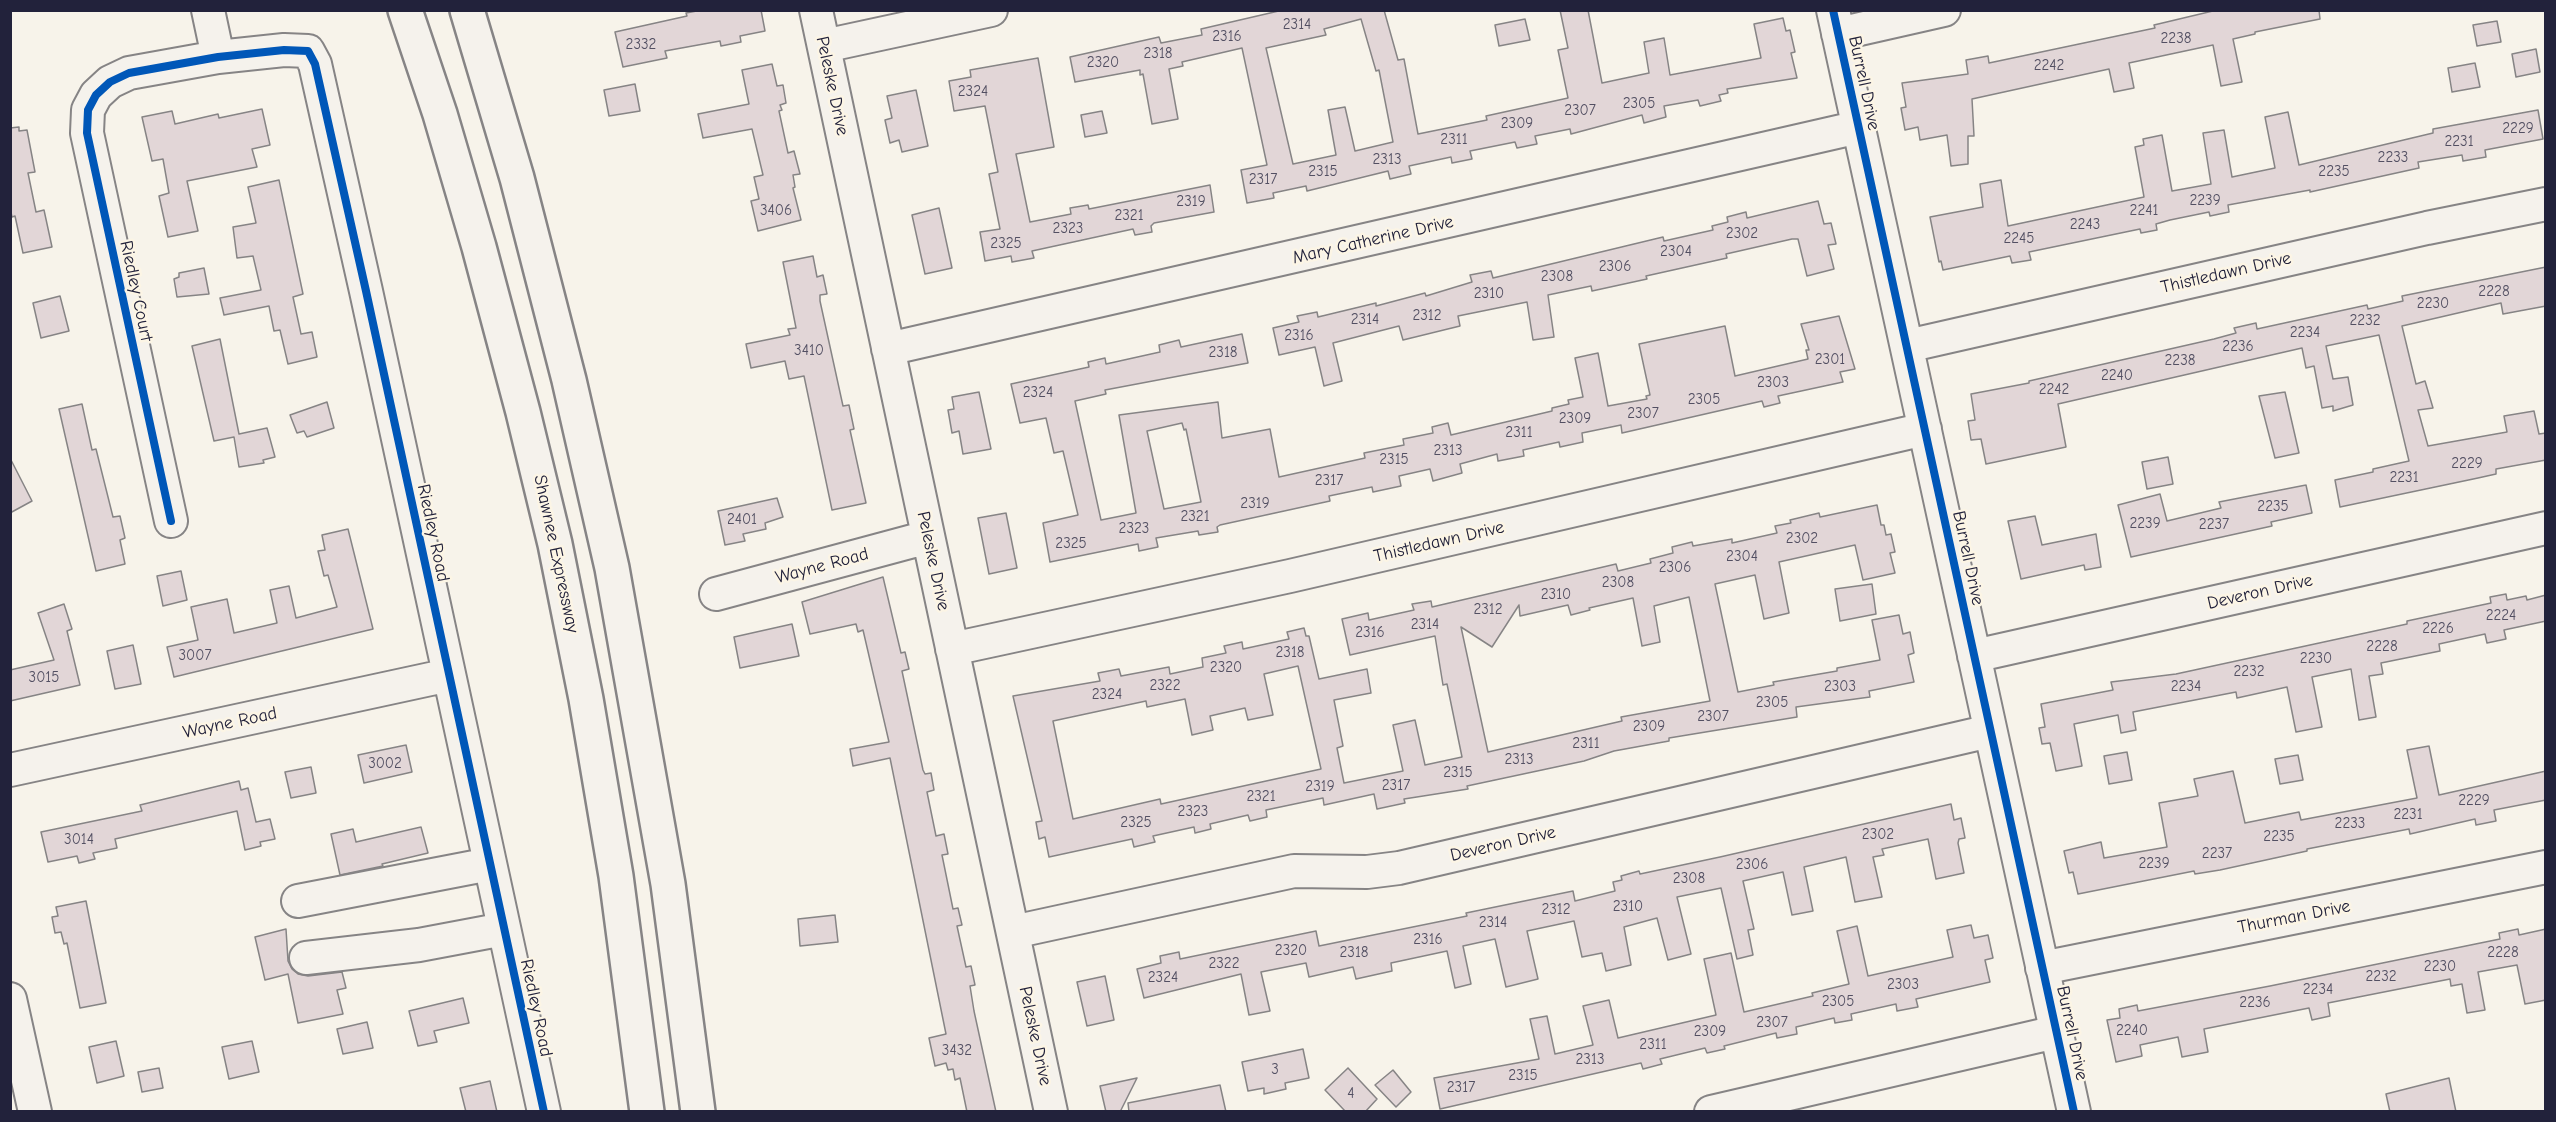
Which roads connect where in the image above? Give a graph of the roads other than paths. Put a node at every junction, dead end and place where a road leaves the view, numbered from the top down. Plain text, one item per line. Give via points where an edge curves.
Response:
1 (208, 10) edge
2 (405, 10) edge
3 (467, 10) edge
4 (816, 10) edge
5 (991, 10) edge
6 (1944, 10) edge
7 (1835, 22) edge
8 (824, 46) junction
9 (218, 57) junction
10 (117, 78) joint
11 (1858, 127) junction
12 (2546, 204) edge
13 (1906, 346) junction
14 (888, 349) junction
15 (1925, 429) junction
16 (171, 521) dead end
17 (2546, 528) edge
18 (928, 537) junction
19 (716, 594) dead end
20 (952, 649) junction
21 (1974, 656) junction
22 (449, 675) junction
23 (1990, 731) junction
24 (10, 770) edge
25 (490, 864) junction
26 (2546, 867) edge
27 (298, 901) dead end
28 (504, 929) junction
29 (1012, 932) junction
30 (306, 958) dead end
31 (2042, 968) junction
32 (10, 999) edge
33 (2056, 1032) junction
34 (35, 1112) edge
35 (544, 1112) edge
36 (647, 1112) edge
37 (698, 1112) edge
38 (1051, 1112) edge
39 (1710, 1112) edge
40 (2074, 1112) edge

1 - 9 street
2 - 36 highway, Shawnee Expressway via 479,247 555,544 616,876
3 - 37 highway via 564,357 612,568 669,884
4 - 8 street, Peleske Drive
5 - 8 street
6 - 7 street
7 - 11 street, Burrell Drive
8 - 14 street, Peleske Drive
9 - 10 street, Riedley Road
9 - 22 street, Riedley Road via 301,50 308,51 315,64
10 - 16 street, Riedley Court via 96,95 87,117 87,133
11 - 13 street, Burrell Drive
11 - 14 street, Mary Catherine Drive
12 - 13 street, Thistledawn Drive
13 - 15 street, Burrell Drive
14 - 18 street, Peleske Drive
15 - 20 street, Thistledawn Drive via 1290,576
15 - 21 street, Burrell Drive
17 - 21 street, Deveron Drive
18 - 19 street, Wayne Road
18 - 20 street, Peleske Drive
20 - 29 street, Peleske Drive
21 - 23 street, Burrell Drive
22 - 24 street, Wayne Road
22 - 25 street, Riedley Road
23 - 29 street, Deveron Drive via 1399,868 1367,872 1294,871
23 - 31 street, Burrell Drive
25 - 27 street
25 - 28 street, Riedley Road
26 - 31 street, Thurman Drive
28 - 30 street via 419,945
28 - 35 street, Riedley Road
29 - 38 street, Peleske Drive
31 - 33 street, Burrell Drive
32 - 34 street
33 - 39 street
33 - 40 street, Burrell Drive

